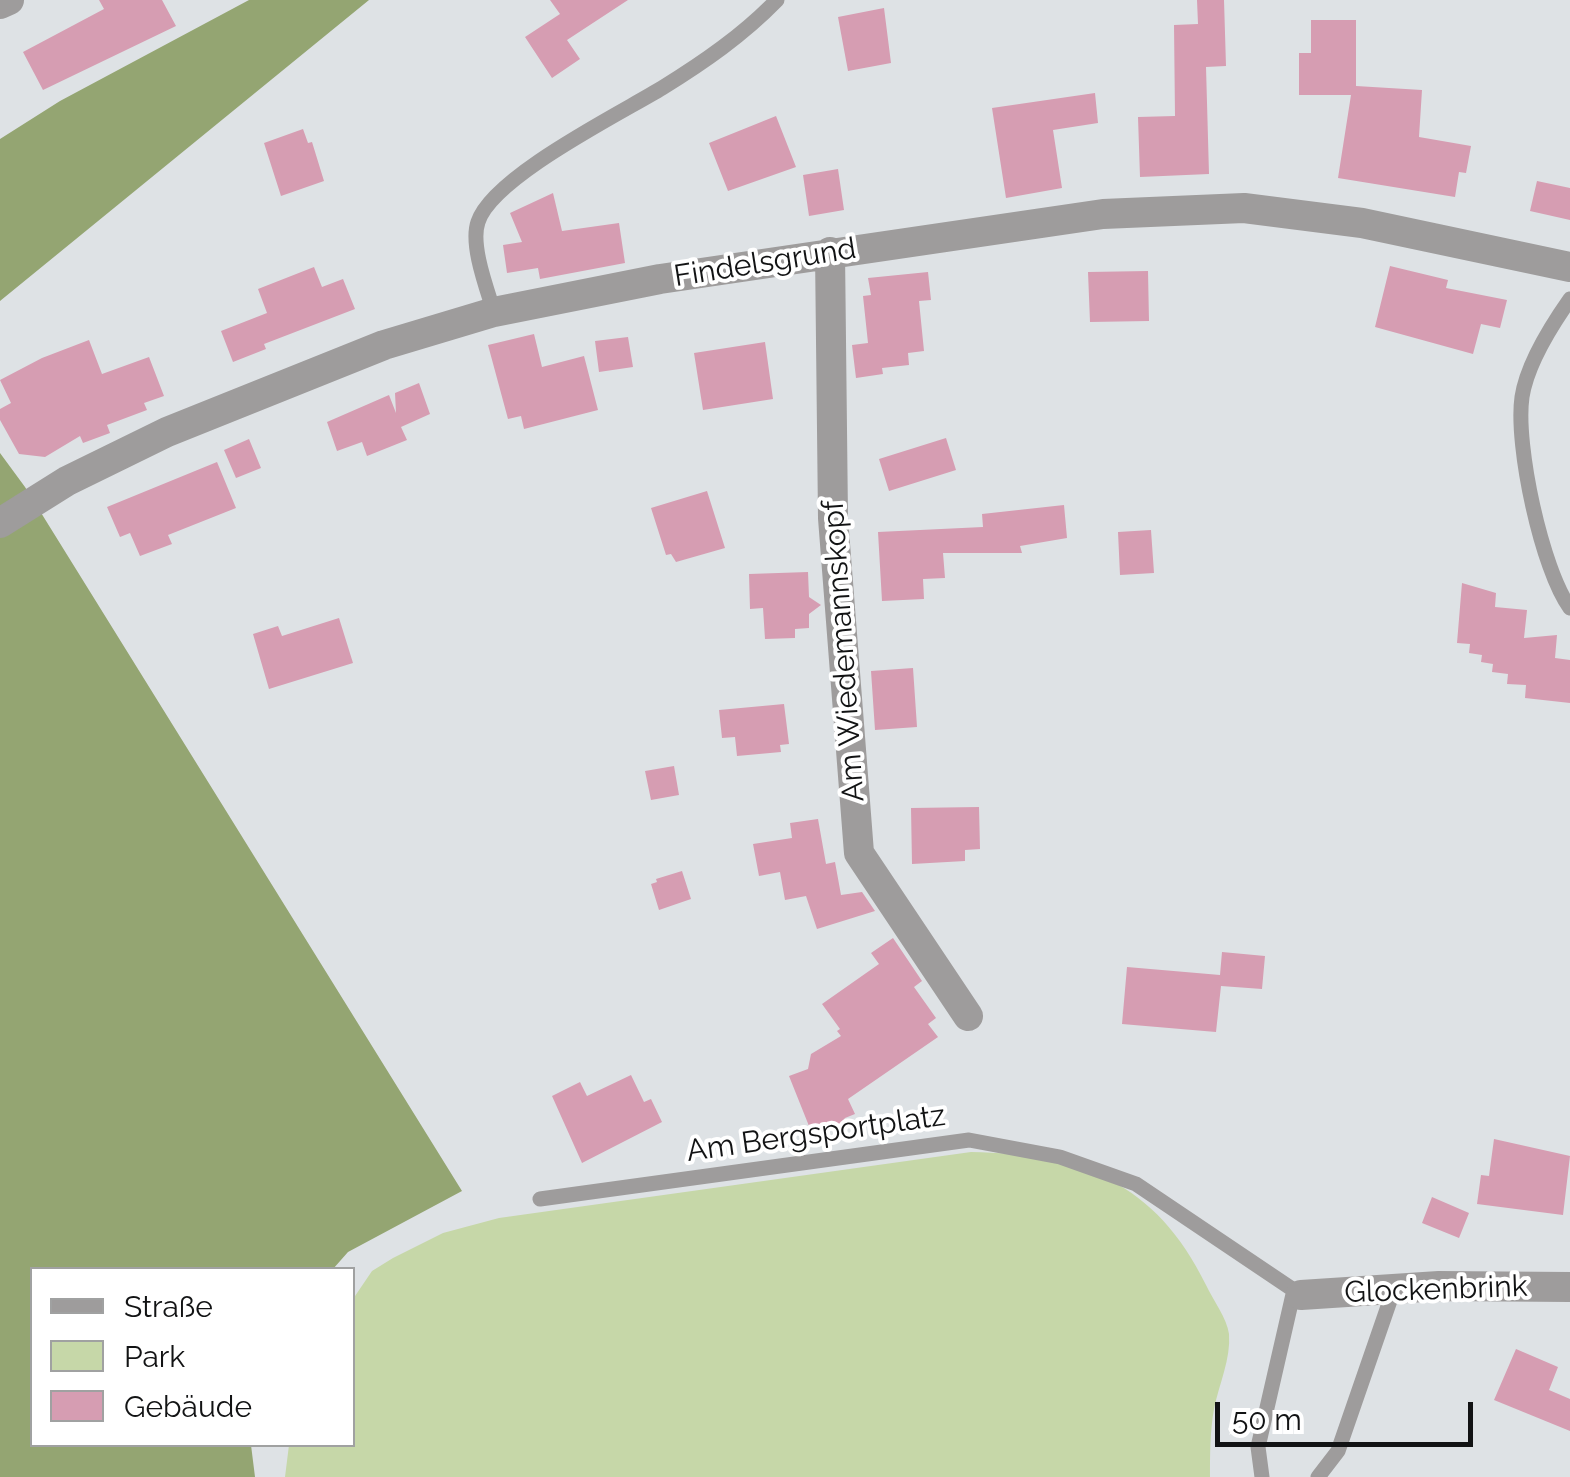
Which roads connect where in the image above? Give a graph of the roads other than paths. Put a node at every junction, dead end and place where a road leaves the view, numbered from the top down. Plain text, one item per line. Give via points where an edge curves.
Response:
1 (9, 0) edge
2 (777, 0) edge
3 (0, 4) edge
4 (830, 252) junction
5 (1570, 267) edge
6 (1570, 299) edge
7 (494, 312) junction
8 (0, 523) edge
9 (1570, 608) edge
10 (968, 1016) dead end
11 (540, 1199) dead end
12 (1570, 1287) edge
13 (1394, 1289) junction
14 (1298, 1293) junction
15 (1262, 1477) edge
16 (1318, 1477) edge

1 - 3 street
2 - 7 lane via 744,34 560,146 498,195 478,222 478,258
4 - 5 street, Findelsgrund via 1102,214 1244,208 1362,222
4 - 7 street, Findelsgrund
4 - 10 street, Am Wiedemannskopf via 833,518 859,853
6 - 9 lane via 1522,396 1521,438 1547,555
7 - 8 street, Findelsgrund via 384,345 167,432 66,481
11 - 14 lane, Am Bergsportplatz via 969,1140 1060,1158 1136,1184
12 - 13 street, Glockenbrink
13 - 14 street, Glockenbrink
13 - 16 lane via 1338,1451
14 - 15 lane via 1258,1447

